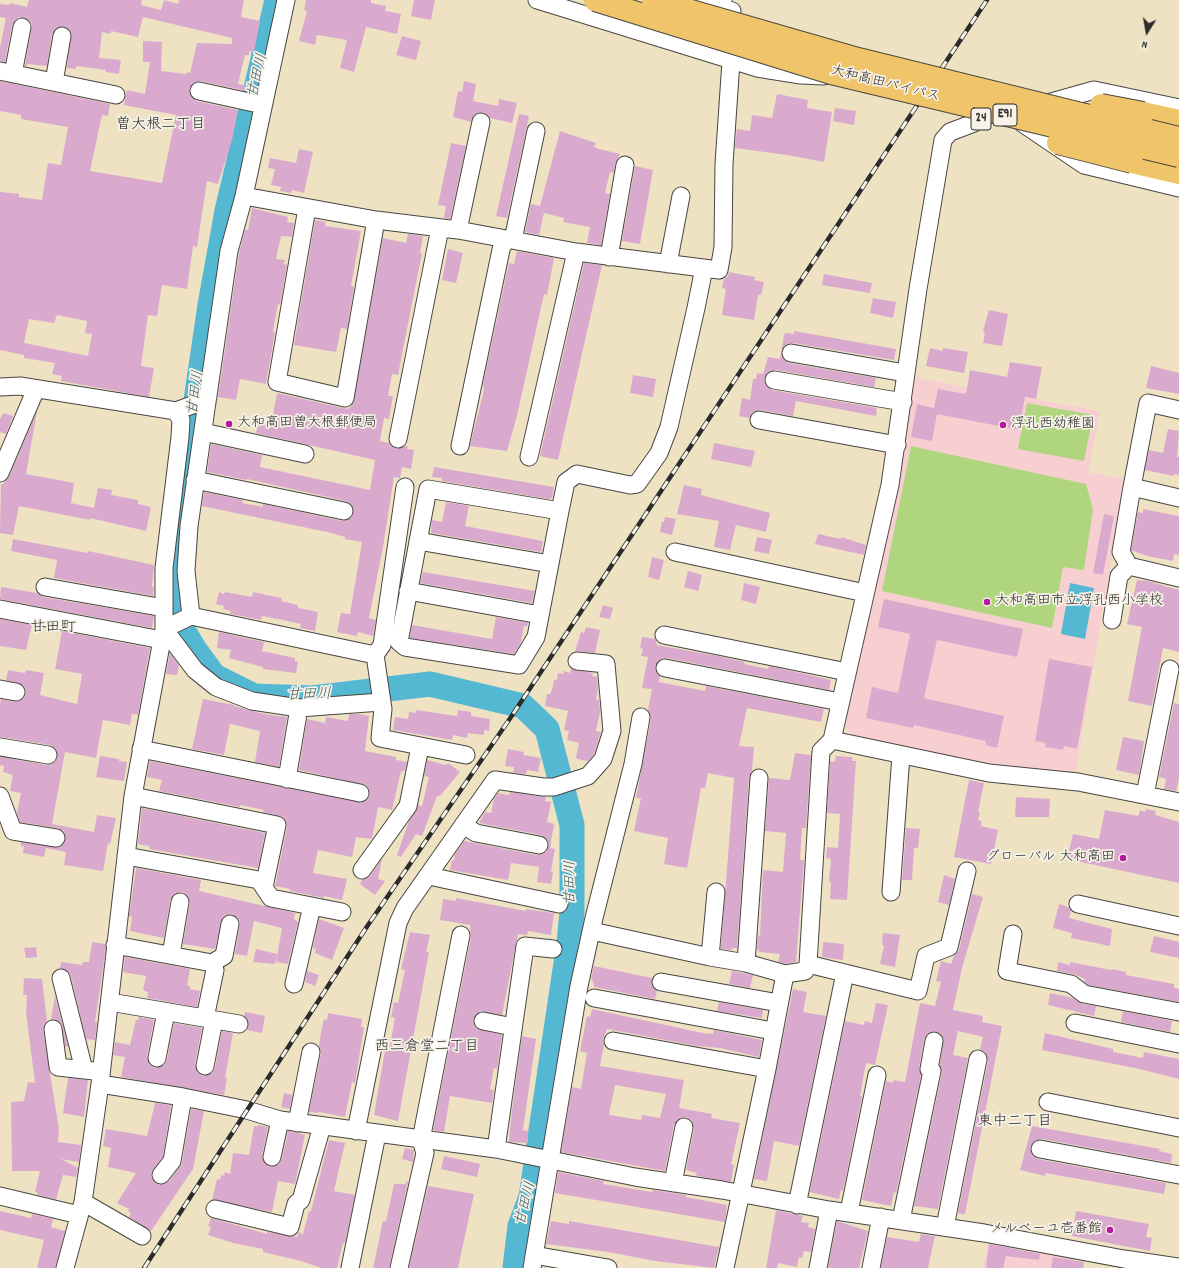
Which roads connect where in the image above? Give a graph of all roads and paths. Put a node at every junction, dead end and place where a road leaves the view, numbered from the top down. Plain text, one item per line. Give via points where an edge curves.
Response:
1 (286, 0) edge
2 (537, 0) edge
3 (595, 0) edge
4 (653, 0) edge
5 (696, 0) edge
6 (722, 4) edge
7 (22, 27) dead end
8 (62, 36) dead end
9 (858, 59) junction
10 (731, 61) junction
11 (831, 72) junction
12 (7, 73) edge
13 (880, 74) junction
14 (54, 82) junction
15 (199, 91) dead end
16 (116, 95) dead end
17 (982, 102) junction
18 (263, 105) junction
19 (1179, 108) edge
20 (1179, 121) edge
21 (481, 122) dead end
22 (536, 131) dead end
23 (1179, 138) edge
24 (1179, 156) edge
25 (624, 165) dead end
26 (1179, 173) edge
27 (1179, 188) edge
28 (244, 196) junction
29 (681, 196) dead end
30 (307, 208) junction
31 (376, 220) junction
32 (440, 228) junction
33 (458, 230) junction
34 (510, 240) junction
35 (576, 252) junction
36 (609, 256) junction
37 (668, 264) junction
38 (704, 268) junction
39 (792, 353) dead end
40 (906, 373) junction
41 (774, 380) dead end
42 (0, 387) edge
43 (36, 389) junction
44 (205, 399) junction
45 (903, 402) junction
46 (180, 409) junction
47 (1179, 410) edge
48 (758, 420) dead end
49 (202, 432) junction
50 (398, 439) dead end
51 (897, 445) junction
52 (460, 446) dead end
53 (305, 454) dead end
54 (529, 457) dead end
55 (0, 473) edge
56 (195, 480) junction
57 (406, 487) dead end
58 (1132, 487) junction
59 (1179, 498) edge
60 (344, 511) dead end
61 (560, 511) junction
62 (418, 541) junction
63 (675, 552) dead end
64 (550, 564) junction
65 (1129, 566) junction
66 (1179, 578) edge
67 (45, 587) dead end
68 (408, 591) junction
69 (866, 593) junction
70 (164, 608) junction
71 (0, 609) edge
72 (540, 615) junction
73 (191, 616) junction
74 (1112, 620) dead end
75 (163, 635) junction
76 (664, 635) dead end
77 (375, 656) junction
78 (577, 661) dead end
79 (665, 668) dead end
80 (1170, 669) dead end
81 (847, 672) junction
82 (381, 702) junction
83 (840, 702) junction
84 (299, 708) junction
85 (641, 717) dead end
86 (832, 740) junction
87 (0, 747) edge
88 (420, 747) junction
89 (141, 749) junction
90 (48, 755) dead end
91 (466, 755) dead end
92 (901, 755) junction
93 (287, 778) junction
94 (759, 778) dead end
95 (360, 793) dead end
96 (1145, 795) junction
97 (0, 796) edge
98 (133, 796) junction
99 (1179, 802) edge
100 (463, 825) junction
101 (56, 838) dead end
102 (539, 845) dead end
103 (126, 856) junction
104 (362, 870) dead end
105 (967, 871) dead end
106 (429, 876) junction
107 (264, 887) junction
108 (716, 892) dead end
109 (891, 892) dead end
110 (180, 902) dead end
111 (558, 904) dead end
112 (1078, 904) dead end
113 (312, 906) junction
114 (342, 912) dead end
115 (230, 924) dead end
116 (1179, 926) edge
117 (592, 931) junction
118 (1013, 934) dead end
119 (461, 935) dead end
120 (115, 945) junction
121 (553, 949) dead end
122 (171, 956) junction
123 (710, 957) junction
124 (212, 963) junction
125 (746, 963) junction
126 (808, 964) junction
127 (845, 973) junction
128 (785, 974) junction
129 (61, 978) dead end
130 (661, 982) dead end
131 (294, 984) dead end
132 (594, 998) dead end
133 (110, 1002) junction
134 (779, 1003) junction
135 (166, 1012) junction
136 (1179, 1012) edge
137 (209, 1019) junction
138 (483, 1021) dead end
139 (1075, 1023) dead end
140 (239, 1024) dead end
141 (513, 1027) junction
142 (53, 1029) dead end
143 (773, 1031) junction
144 (613, 1041) dead end
145 (934, 1041) dead end
146 (1179, 1044) edge
147 (311, 1052) dead end
148 (157, 1058) dead end
149 (978, 1059) dead end
150 (205, 1066) dead end
151 (767, 1069) junction
152 (84, 1070) junction
153 (877, 1075) dead end
154 (101, 1078) junction
155 (184, 1097) junction
156 (1048, 1102) dead end
157 (280, 1120) junction
158 (297, 1123) junction
159 (322, 1126) junction
160 (684, 1126) dead end
161 (1179, 1128) edge
162 (356, 1130) junction
163 (377, 1134) junction
164 (421, 1140) junction
165 (496, 1149) junction
166 (1040, 1149) dead end
167 (272, 1158) dead end
168 (551, 1161) junction
169 (161, 1174) dead end
170 (1179, 1175) edge
171 (673, 1183) junction
172 (741, 1194) junction
173 (0, 1196) edge
174 (797, 1205) junction
175 (81, 1208) junction
176 (215, 1209) dead end
177 (829, 1210) junction
178 (849, 1212) junction
179 (882, 1217) junction
180 (901, 1220) junction
181 (945, 1227) junction
182 (142, 1236) dead end
183 (533, 1261) edge
184 (1179, 1267) edge
185 (65, 1268) edge
186 (350, 1268) edge
187 (399, 1268) edge
188 (608, 1268) edge
189 (725, 1268) edge
190 (818, 1268) edge
191 (871, 1268) edge

1 - 18 street
2 - 10 street
3 - 11 highway, 大和高田バイパス / E91, bridge
4 - 9 highway, 大和高田バイパス / E91, bridge
5 - 6 street
6 - 10 street
6 - 13 street via 810,38 858,65
7 - 12 street
8 - 14 street
9 - 20 highway, bridge
9 - 23 highway, 大和高田バイパス / E91, bridge
10 - 13 street via 802,75 827,76 857,72
10 - 38 street via 724,156 723,247 719,270
11 - 24 highway, 大和高田バイパス / E91, bridge
11 - 26 highway, 24, bridge via 1065,145
12 - 14 street
13 - 17 street
14 - 16 street
15 - 18 street
17 - 19 street via 1048,103 1094,90
17 - 27 street via 1019,121 1084,165
17 - 40 street via 980,113 974,123 950,132 943,140
18 - 28 street
21 - 33 street
22 - 34 street via 514,235
25 - 36 street
28 - 30 street
28 - 44 street via 229,251
29 - 37 street
30 - 31 street
30 - 31 street via 277,382 344,398
31 - 32 street
32 - 33 street
32 - 50 street
33 - 34 street
34 - 35 street
34 - 52 street via 502,245
35 - 36 street
35 - 54 street
36 - 37 street
37 - 38 street
38 - 61 street via 669,427 659,453 637,484 576,474 566,482
39 - 40 street
40 - 45 street
41 - 45 street
42 - 43 street via 20,386
43 - 46 street
43 - 55 street
44 - 46 street
44 - 49 street
45 - 51 street
46 - 70 street via 180,437 164,568
47 - 58 street via 1148,403
48 - 51 street
49 - 53 street
49 - 56 street
51 - 69 street
56 - 60 street
56 - 73 street via 186,571
57 - 77 street via 382,645
58 - 59 street
58 - 65 street via 1121,552
61 - 62 street via 428,489
61 - 64 street
62 - 64 street
62 - 68 street
63 - 69 street
64 - 72 street
65 - 66 street
65 - 74 street via 1119,576
67 - 70 street
68 - 72 street
68 - 72 street via 399,642 405,647 519,665 536,637
69 - 81 street
70 - 75 street
71 - 75 street
73 - 75 street
73 - 77 street
75 - 84 street via 194,670 216,687 252,701
75 - 89 street
76 - 81 street
77 - 82 street
78 - 100 street via 606,664 612,731 603,759 588,776 554,787 495,780
79 - 83 street
80 - 96 street
81 - 83 street
82 - 84 street
82 - 88 street via 383,709 380,738
83 - 86 street
84 - 93 street
85 - 117 street via 633,764
86 - 92 street
86 - 126 street via 821,751
87 - 90 street
88 - 91 street
88 - 104 street via 408,806
89 - 93 street
89 - 98 street
92 - 96 street via 989,773 1078,782
92 - 109 street
93 - 95 street
94 - 125 street
96 - 99 street
97 - 101 street via 13,831
98 - 103 street
98 - 107 street via 277,825
100 - 102 street via 476,832
100 - 106 street
103 - 107 street via 259,880
103 - 120 street
105 - 127 street via 949,947 926,956 918,991
106 - 111 street
106 - 162 street via 405,908 398,923
107 - 113 street via 271,898
108 - 123 street
110 - 122 street
112 - 116 street
113 - 114 street
113 - 131 street
115 - 124 street via 224,956
117 - 123 street
117 - 168 street via 580,986
118 - 136 street via 1007,971 1071,984 1084,994
119 - 164 street
120 - 122 street
120 - 133 street
121 - 141 street via 524,946
122 - 124 street
123 - 125 street
124 - 137 street via 215,970
125 - 128 street
126 - 127 street
126 - 128 street via 805,971
127 - 174 street
128 - 134 street
129 - 152 street
130 - 134 street
132 - 143 street
133 - 135 street
133 - 154 street
134 - 143 street
135 - 137 street
135 - 148 street
137 - 140 street
137 - 150 street
138 - 141 street
139 - 146 street
141 - 165 street
142 - 152 street via 58,1067
143 - 151 street
144 - 151 street
145 - 180 street via 929,1068 932,1071
147 - 158 street
149 - 181 street
151 - 172 street
152 - 154 street
153 - 178 street
154 - 155 street
154 - 175 street
155 - 157 street via 247,1110
155 - 169 street via 172,1161
156 - 161 street
157 - 158 street
157 - 167 street
158 - 159 street
159 - 162 street
159 - 176 street via 301,1200 296,1204 290,1227
160 - 171 street
162 - 163 street
163 - 164 street
163 - 186 street
164 - 165 street
164 - 187 street via 425,1153
165 - 168 street
166 - 170 street
168 - 171 street
168 - 183 street
171 - 172 street
172 - 174 street
172 - 189 street
173 - 175 street
174 - 177 street
175 - 182 street
175 - 185 street
177 - 178 street
177 - 190 street
178 - 179 street
179 - 180 street
179 - 191 street
180 - 181 street
181 - 184 street
183 - 188 street

